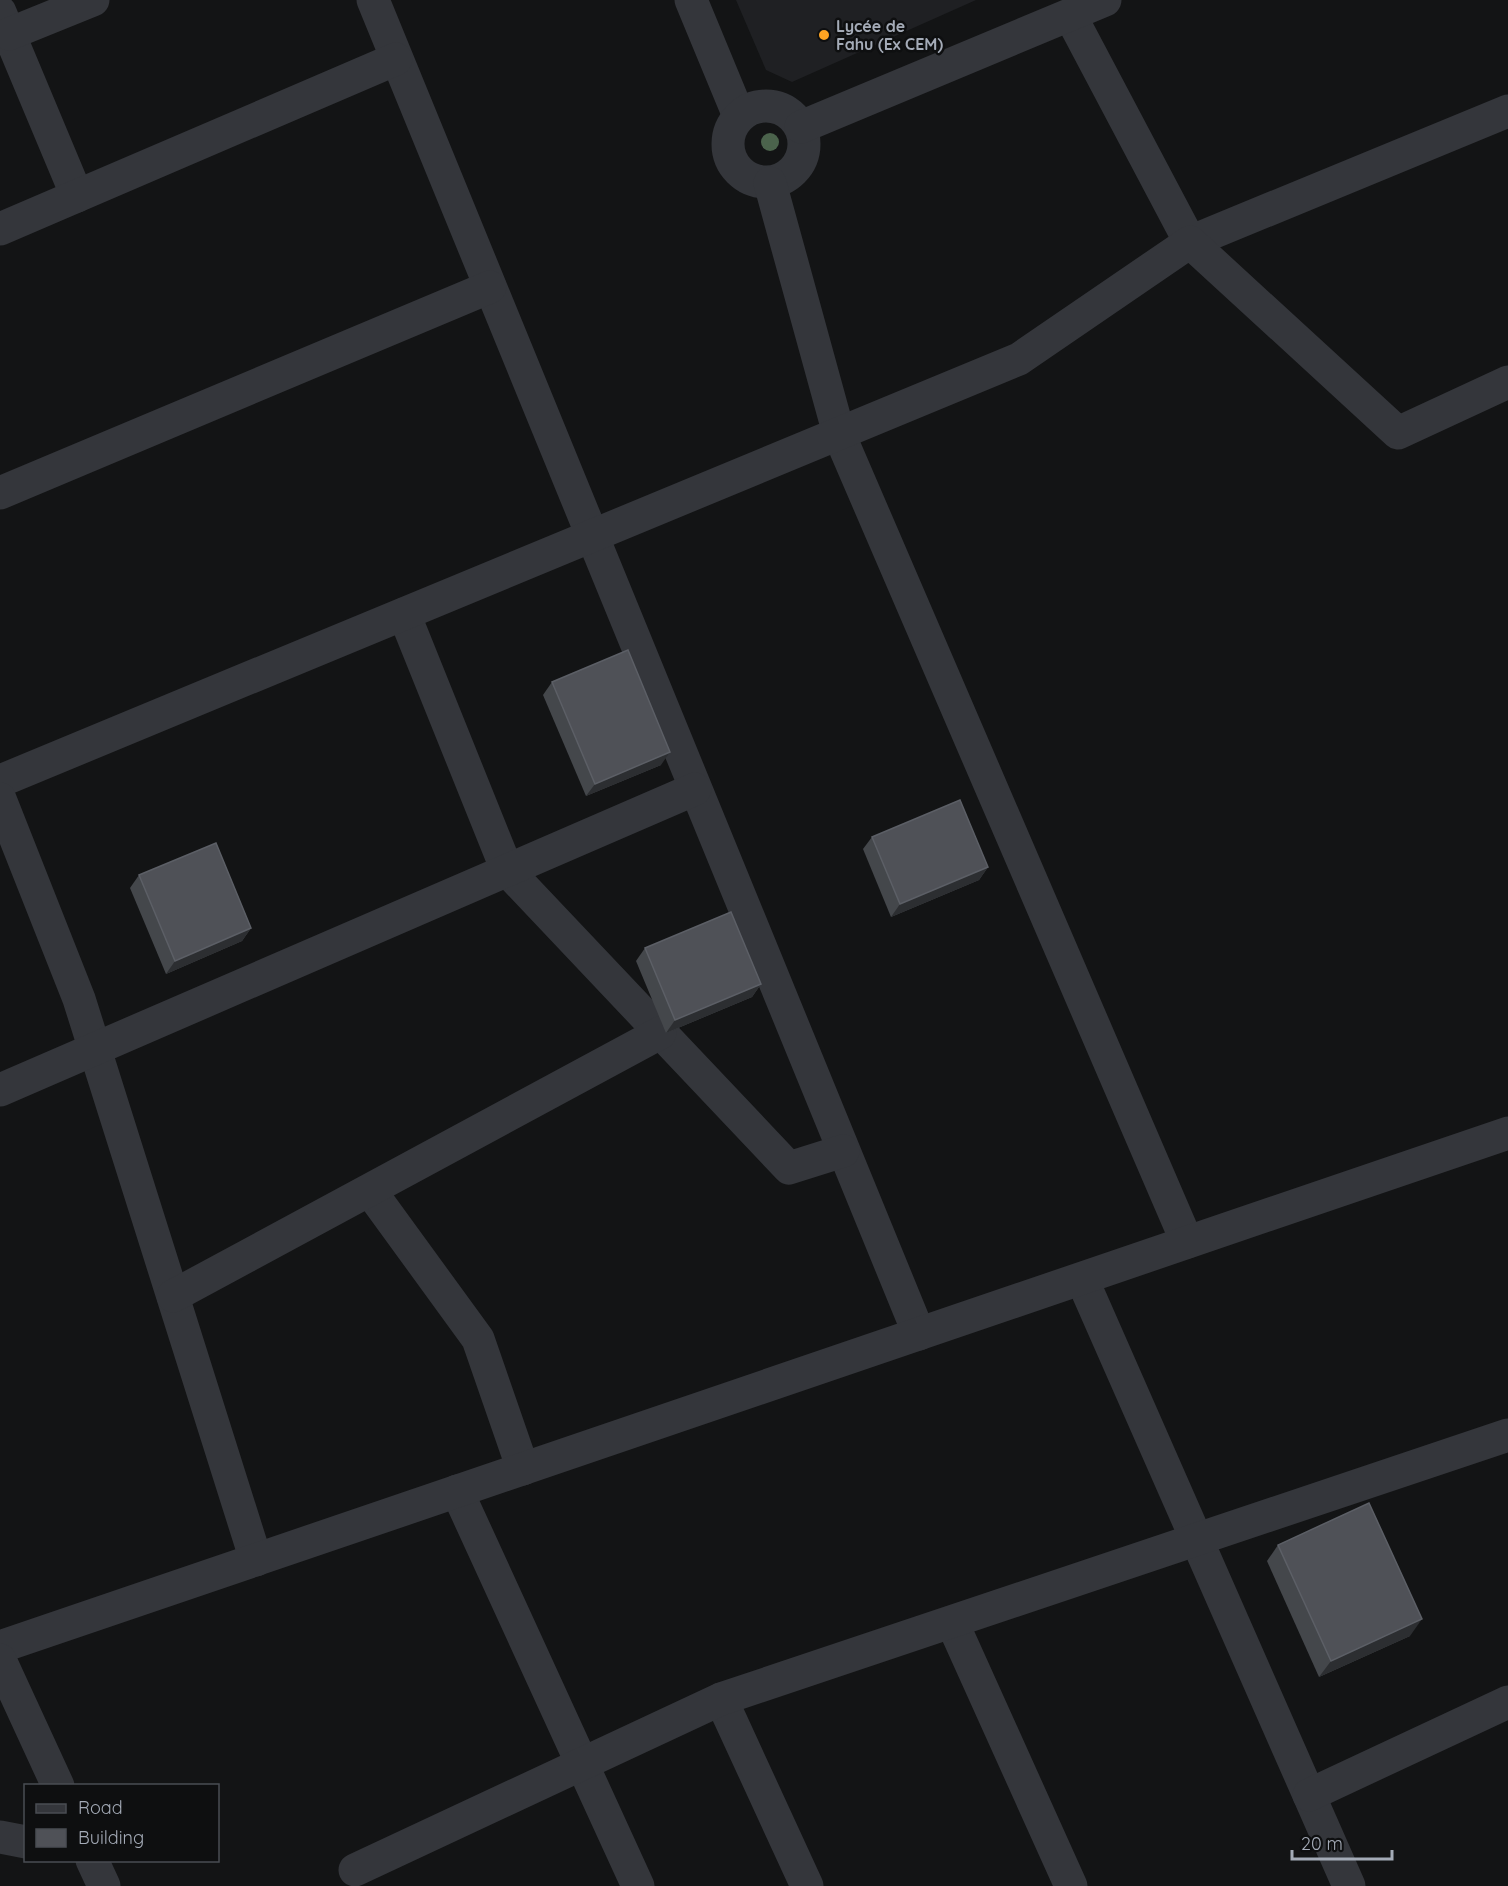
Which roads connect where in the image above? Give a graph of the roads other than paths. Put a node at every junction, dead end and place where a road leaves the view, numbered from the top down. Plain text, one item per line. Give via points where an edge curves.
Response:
1 (93, 0) edge
2 (373, 0) edge
3 (691, 0) edge
4 (1105, 0) edge
5 (1070, 15) junction
6 (5, 23) edge
7 (396, 59) junction
8 (1508, 111) edge
9 (739, 116) junction
10 (801, 128) junction
11 (770, 183) junction
12 (77, 196) junction
13 (0, 229) edge
14 (1190, 242) junction
15 (490, 287) junction
16 (1508, 382) edge
17 (839, 434) junction
18 (0, 493) edge
19 (592, 536) junction
20 (404, 614) junction
21 (0, 781) edge
22 (695, 789) junction
23 (0, 799) edge
24 (507, 870) junction
25 (660, 1033) junction
26 (95, 1049) junction
27 (0, 1090) edge
28 (1508, 1133) edge
29 (843, 1151) junction
30 (371, 1192) junction
31 (1187, 1242) junction
32 (1082, 1279) junction
33 (174, 1296) junction
34 (919, 1334) junction
35 (1508, 1435) edge
36 (522, 1469) junction
37 (457, 1491) junction
38 (1196, 1539) junction
39 (256, 1560) junction
40 (952, 1622) junction
41 (0, 1647) edge
42 (0, 1660) edge
43 (721, 1699) junction
44 (1508, 1702) edge
45 (582, 1764) junction
46 (58, 1784) edge
47 (1309, 1795) junction
48 (0, 1838) edge
49 (24, 1842) edge
50 (93, 1862) edge
51 (355, 1870) dead end
52 (104, 1886) edge
53 (638, 1886) edge
54 (807, 1886) edge
55 (1071, 1886) edge
56 (1349, 1886) edge

1 - 6 street
2 - 7 street
3 - 9 street
4 - 5 street
5 - 10 street
5 - 14 street
6 - 12 street
7 - 12 street
7 - 15 street
8 - 14 street
9 - 10 street via 766,105 780,108
9 - 11 street via 729,132 728,151 736,168 751,180
10 - 11 street via 804,152 797,166 785,178
11 - 17 street
12 - 13 street
14 - 16 street via 1398,433
14 - 17 street via 1019,359
15 - 18 street
15 - 19 street
17 - 19 street
17 - 31 street
19 - 20 street
19 - 22 street
20 - 21 street
20 - 24 street
22 - 24 street
22 - 29 street
23 - 26 street
24 - 25 street
24 - 26 street
25 - 29 street via 789,1168
25 - 30 street
26 - 27 street
26 - 33 street
28 - 31 street
29 - 34 street
30 - 33 street
30 - 36 street via 478,1339
31 - 32 street
32 - 34 street
32 - 38 street
33 - 39 street
34 - 36 street
35 - 38 street
36 - 37 street
37 - 39 street
37 - 45 street
38 - 40 street
38 - 47 street
39 - 41 street
40 - 43 street
40 - 55 street
42 - 46 street
43 - 45 street
43 - 54 street
44 - 47 street
45 - 51 street
45 - 53 street
47 - 56 street
48 - 49 street
50 - 52 street

